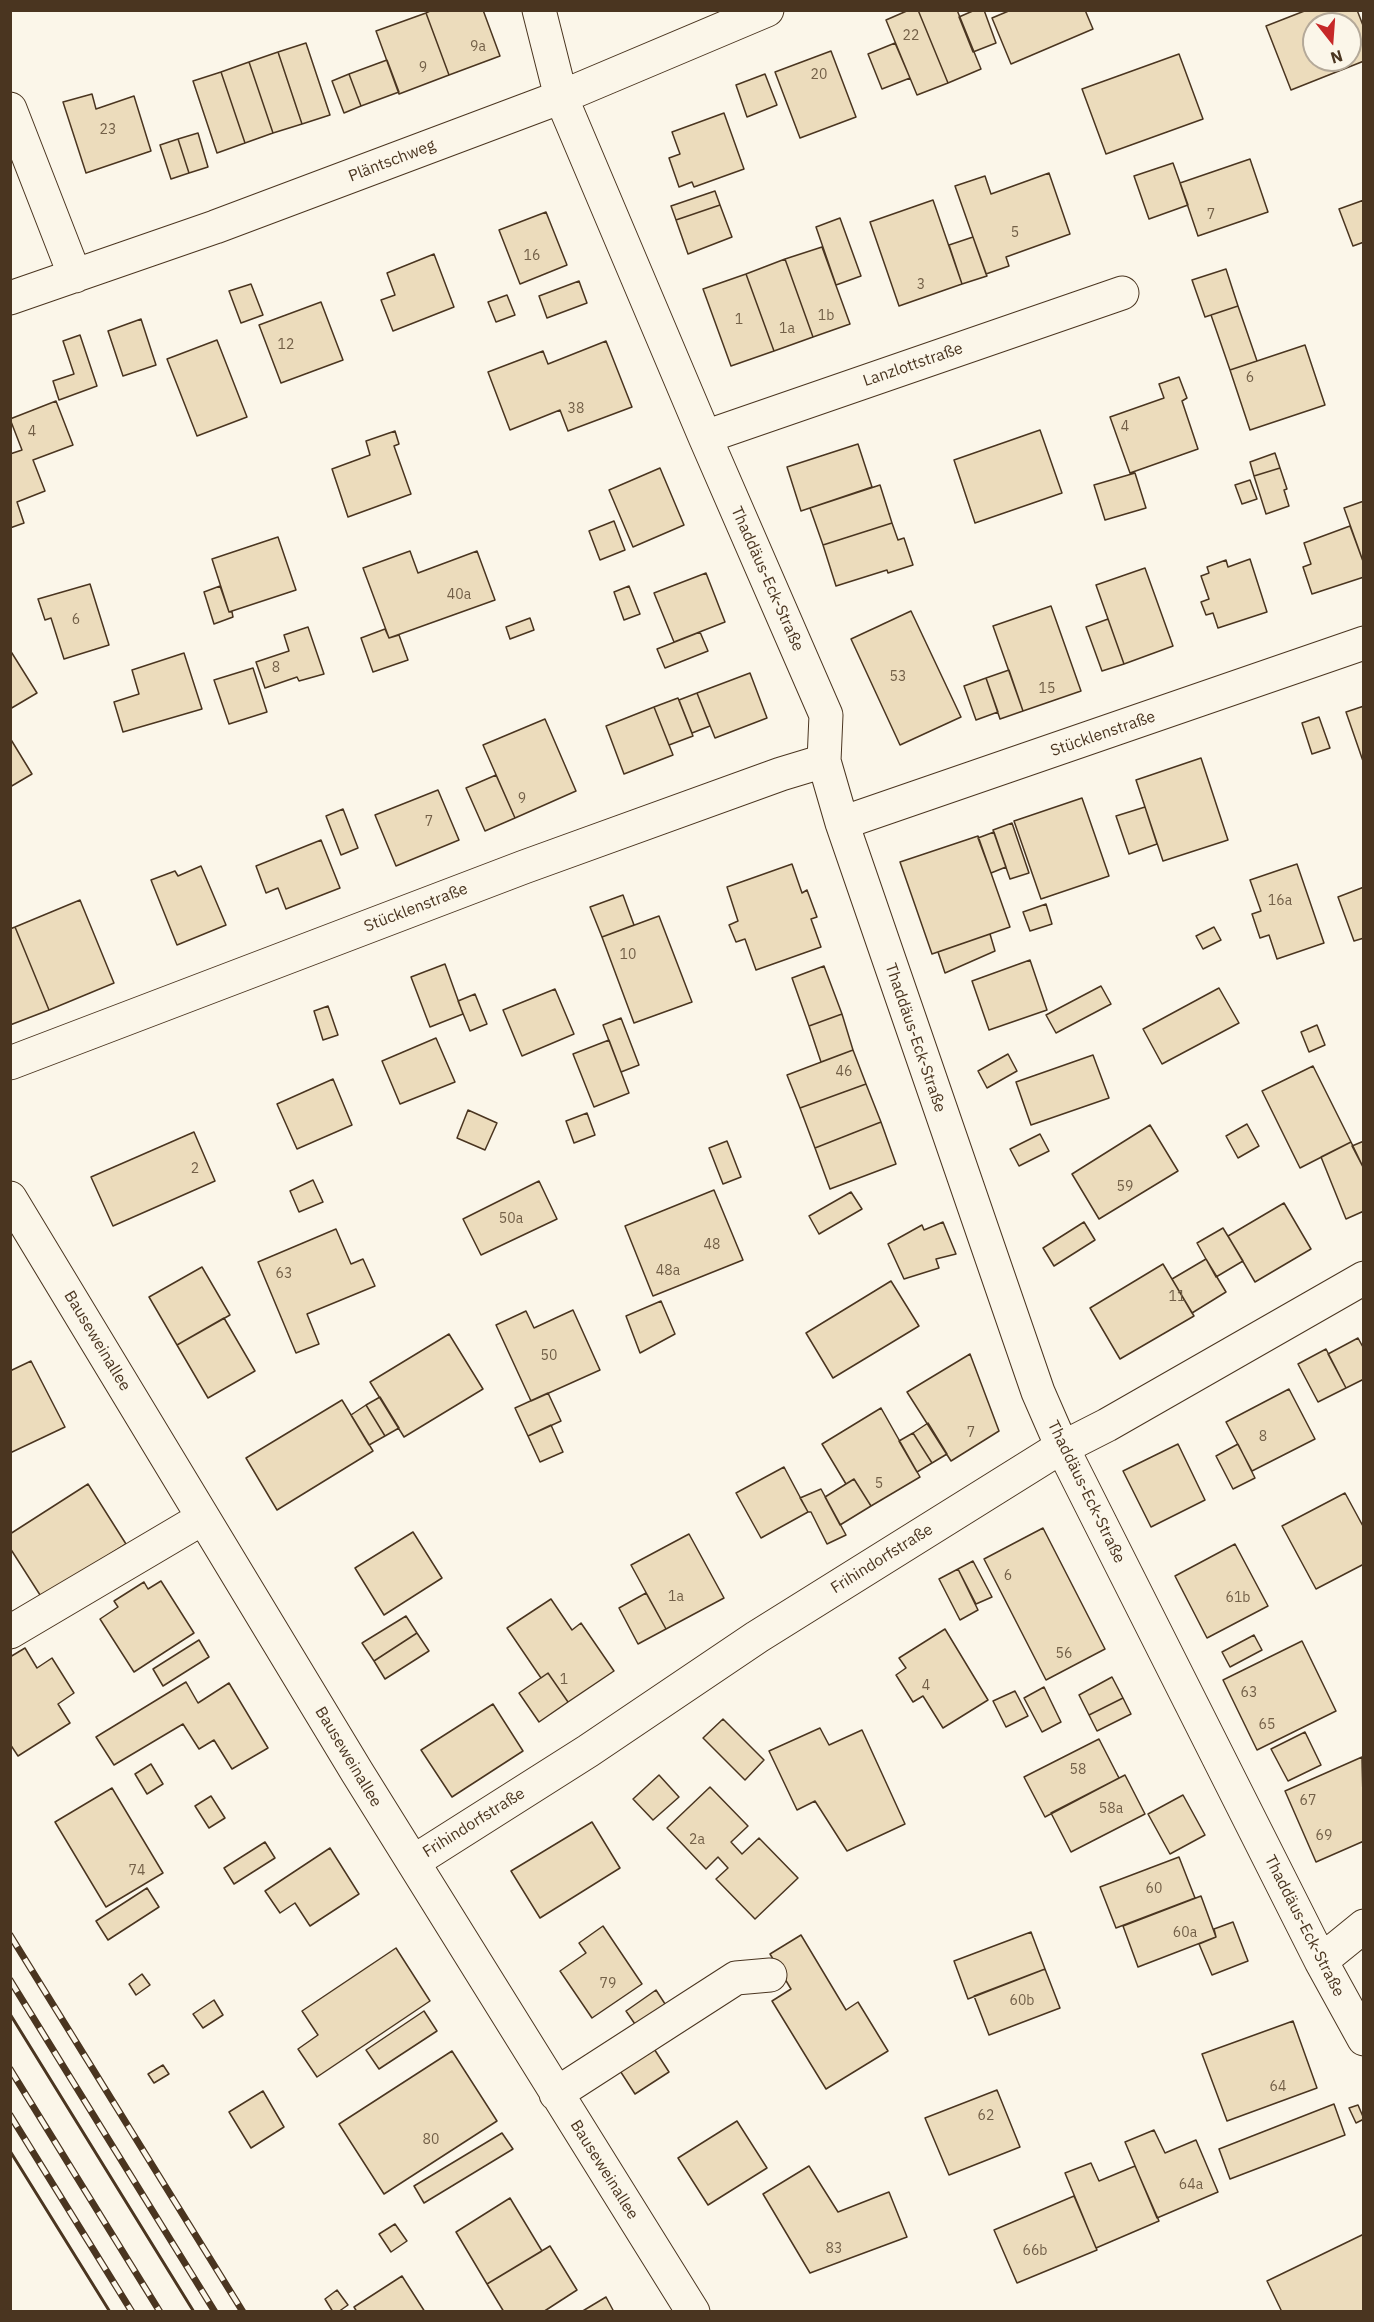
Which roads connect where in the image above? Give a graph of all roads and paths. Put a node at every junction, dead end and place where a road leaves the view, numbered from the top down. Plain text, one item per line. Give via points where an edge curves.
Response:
1 (539, 10) edge
2 (768, 10) edge
3 (561, 98) junction
4 (10, 109) edge
5 (75, 276) junction
6 (1122, 293) dead end
7 (10, 298) edge
8 (705, 437) junction
9 (1364, 643) edge
10 (824, 761) junction
11 (842, 823) junction
12 (10, 1063) edge
13 (10, 1198) edge
14 (1361, 1286) edge
15 (1062, 1447) junction
16 (203, 1518) junction
17 (10, 1632) edge
18 (412, 1862) junction
19 (1364, 1926) edge
20 (1321, 1961) junction
21 (770, 1975) dead end
22 (1364, 2039) edge
23 (556, 2094) junction
24 (693, 2312) edge

1 - 3 street, Thaddäus-Eck-Straße
2 - 3 street, Pläntschweg
3 - 5 street, Pläntschweg
3 - 8 street, Thaddäus-Eck-Straße
4 - 5 street
5 - 7 street, Pläntschweg
6 - 8 street, Lanzlottstraße
8 - 10 street, Thaddäus-Eck-Straße via 826,714
9 - 11 street, Stücklenstraße
10 - 11 street, Thaddäus-Eck-Straße
10 - 12 street, Stücklenstraße via 524,867
11 - 15 street, Thaddäus-Eck-Straße via 1038,1392
13 - 16 street, Bauseweinallee
14 - 15 street, Frihindorfstraße
15 - 18 street, Frihindorfstraße via 757,1637 588,1751
15 - 20 street, Thaddäus-Eck-Straße
16 - 17 street
16 - 18 street, Bauseweinallee
18 - 23 street, Bauseweinallee
19 - 20 street
20 - 22 street, Thaddäus-Eck-Straße
21 - 23 street via 736,1978
23 - 24 street, Bauseweinallee

